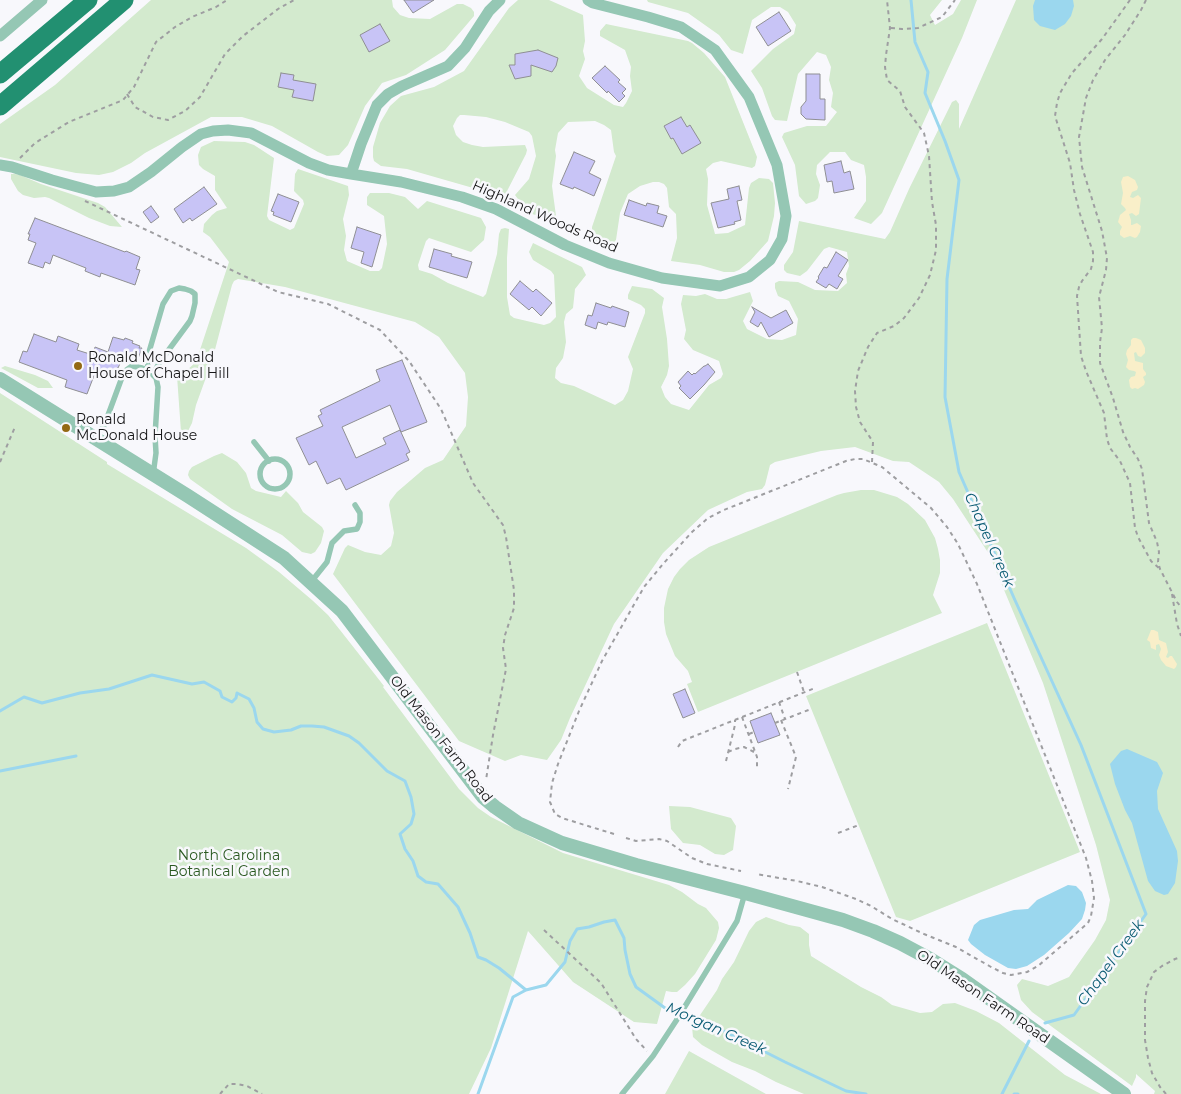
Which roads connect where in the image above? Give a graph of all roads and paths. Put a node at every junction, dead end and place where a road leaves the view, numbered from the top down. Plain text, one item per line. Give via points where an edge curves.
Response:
1 (42, 0) edge
2 (88, 0) edge
3 (124, 0) edge
4 (227, 0) edge
5 (294, 0) edge
6 (500, 0) edge
7 (588, 0) edge
8 (887, 0) edge
9 (954, 0) edge
10 (1130, 0) edge
11 (1146, 0) edge
12 (890, 28) junction
13 (0, 36) edge
14 (0, 74) edge
15 (128, 94) junction
16 (0, 106) edge
17 (0, 165) edge
18 (12, 167) junction
19 (352, 174) junction
20 (83, 201) dead end
21 (147, 370) junction
22 (153, 375) junction
23 (0, 379) edge
24 (15, 428) dead end
25 (94, 438) junction
26 (254, 442) dead end
27 (269, 461) junction
28 (0, 462) edge
29 (872, 462) junction
30 (153, 475) junction
31 (355, 505) dead end
32 (1160, 569) junction
33 (311, 582) junction
34 (1171, 590) junction
35 (1181, 607) edge
36 (1181, 636) edge
37 (797, 672) dead end
38 (815, 688) dead end
39 (804, 692) junction
40 (779, 702) junction
41 (811, 709) dead end
42 (742, 717) junction
43 (785, 719) junction
44 (735, 720) junction
45 (781, 720) junction
46 (775, 723) dead end
47 (754, 732) dead end
48 (749, 734) junction
49 (678, 747) dead end
50 (728, 752) junction
51 (756, 753) junction
52 (726, 760) dead end
53 (757, 769) dead end
54 (788, 789) dead end
55 (483, 797) junction
56 (858, 825) dead end
57 (838, 833) dead end
58 (614, 834) dead end
59 (626, 838) dead end
60 (741, 871) dead end
61 (756, 874) dead end
62 (745, 893) junction
63 (544, 930) dead end
64 (1181, 957) edge
65 (653, 1056) junction
66 (220, 1094) edge
67 (262, 1094) edge
68 (622, 1094) edge
69 (1124, 1094) edge
70 (1166, 1094) edge

1 - 13 street
2 - 14 highway
3 - 16 highway
4 - 15 path via 175,27 156,42
5 - 15 path via 243,36 224,54 200,97 185,111 168,120 153,117 135,107
6 - 19 street via 489,11 466,48 448,66 402,86 376,105
7 - 19 street, Highland Woods Road via 681,27 714,50 749,97 777,165 786,216 782,239 770,260 749,278 720,286 662,278 609,263 565,245 496,209 462,197
8 - 12 path
9 - 12 path via 942,17 918,28
10 - 32 path via 1072,73 1060,93 1055,116 1093,252 1093,261 1077,296 1081,356 1104,413 1110,448 1130,483 1138,537 1151,561
11 - 32 path via 1092,80 1079,137 1082,167 1108,258 1098,297 1102,328 1100,363 1123,432 1142,469 1149,523 1160,552
12 - 29 path via 885,67 887,80 900,91 905,106 924,134 929,156 936,250 930,275 919,298 904,318 877,333 858,371 856,407 860,422 873,442
15 - 18 path via 123,100 69,122 34,143
17 - 18 street, Highland Woods Road
18 - 19 street, Highland Woods Road via 96,192 114,191 129,187 152,172 201,134 228,130 251,133 309,163
20 - 55 path via 278,292 328,304 380,330 409,361 441,408 473,483 503,525 514,590 514,608 503,648 506,669
21 - 22 lane
21 - 22 lane via 163,304 171,291 178,288 195,294 190,321
21 - 25 lane via 132,366 125,371 104,426
22 - 30 lane via 158,399
23 - 25 street, Old Mason Farm Road
24 - 28 path
25 - 30 street, Old Mason Farm Road
26 - 27 lane
27 - 27 lane via 262,467 262,480 274,488 283,486 289,478 289,468 283,461
29 - 58 path via 863,459 846,461 708,518 644,588 602,661 552,783 550,802 555,814
29 - 61 path via 932,508 958,544 1086,858 1094,898 1091,916 1081,929 1038,966 1010,975 856,899 797,880
30 - 33 street, Old Mason Farm Road via 284,558
31 - 33 lane via 360,513 357,529 344,531 332,543 327,562
32 - 34 path
33 - 55 street, Old Mason Farm Road via 342,611
34 - 35 path
34 - 36 path
37 - 39 path
38 - 39 path
39 - 40 path
40 - 42 path
40 - 43 path
41 - 43 path
42 - 44 path
42 - 48 path
43 - 45 path
44 - 49 path via 682,741
44 - 50 path
45 - 46 path
45 - 54 path via 796,757
47 - 48 path
48 - 51 path
50 - 51 path via 744,747
50 - 52 path
51 - 53 path
55 - 62 street, Old Mason Farm Road via 518,823 562,843
56 - 57 path
59 - 60 path via 667,841 692,858
62 - 65 lane via 737,921
62 - 69 street, Old Mason Farm Road via 843,920 900,943 962,979
63 - 65 path via 601,983 636,1039
64 - 70 path via 1154,972 1147,986 1145,1001 1148,1058 1152,1073
65 - 68 lane
66 - 67 path via 229,1084 237,1084

